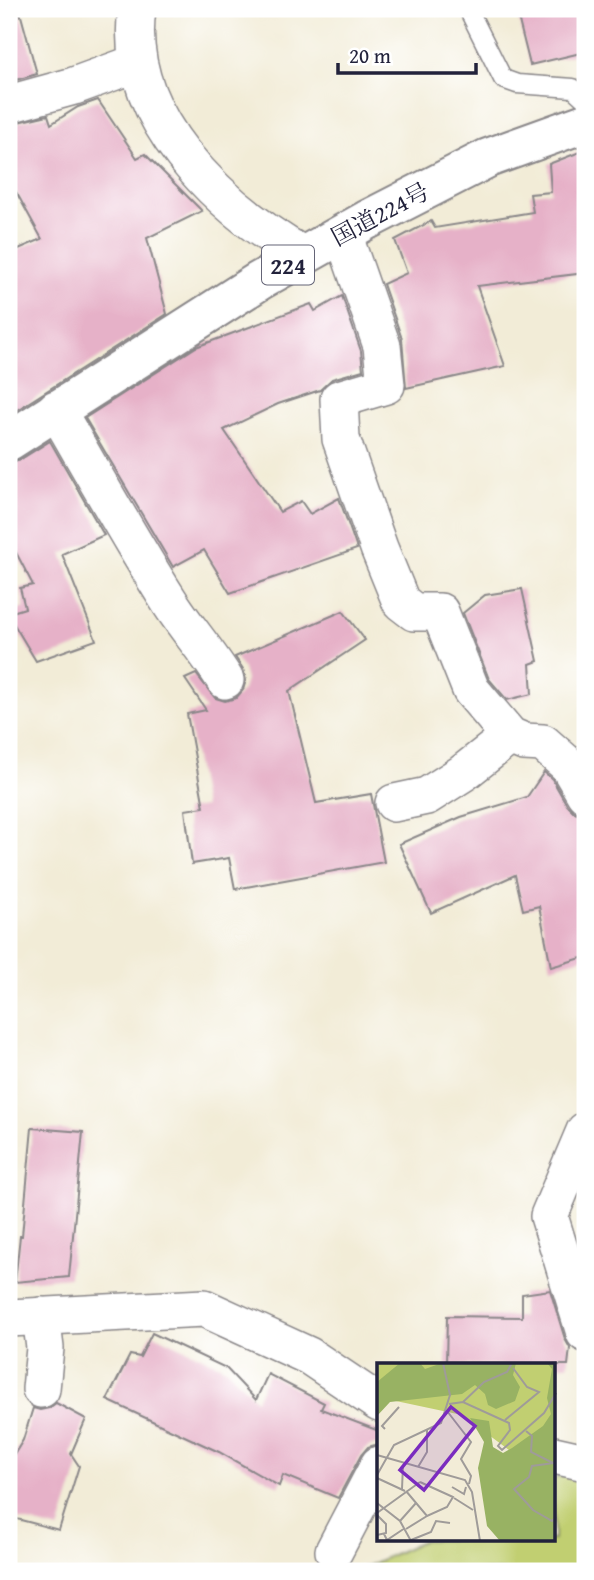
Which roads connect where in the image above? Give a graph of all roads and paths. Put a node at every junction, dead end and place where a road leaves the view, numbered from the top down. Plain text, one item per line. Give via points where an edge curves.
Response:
1 (137, 9) edge
2 (468, 9) edge
3 (137, 63) junction
4 (585, 99) edge
5 (9, 104) edge
6 (585, 123) edge
7 (343, 234) junction
8 (304, 256) junction
9 (56, 409) junction
10 (9, 441) edge
11 (225, 680) dead end
12 (510, 736) junction
13 (585, 794) edge
14 (394, 803) dead end
15 (585, 1131) edge
16 (25, 1317) edge
17 (585, 1333) edge
18 (41, 1389) dead end
19 (377, 1402) edge
20 (556, 1455) edge
21 (585, 1462) edge
22 (377, 1469) edge
23 (334, 1551) dead end

1 - 3 street
2 - 4 lane via 503,79 573,88
3 - 5 street
3 - 8 street via 153,106 179,151 214,188
6 - 7 highway, 国道224号 / 224 via 488,158
7 - 8 highway, 国道224号 / 224
7 - 12 street via 382,345 386,385 338,399 341,439 401,602 414,612 440,612 471,690
8 - 9 highway, 国道224号 / 224
9 - 10 highway, 国道224号 / 224
9 - 11 street via 126,534
12 - 13 street via 542,743 568,765
12 - 14 street via 427,796
15 - 17 street via 549,1216
16 - 18 street via 45,1348
16 - 19 street via 204,1308 309,1356
20 - 21 street
22 - 23 street

